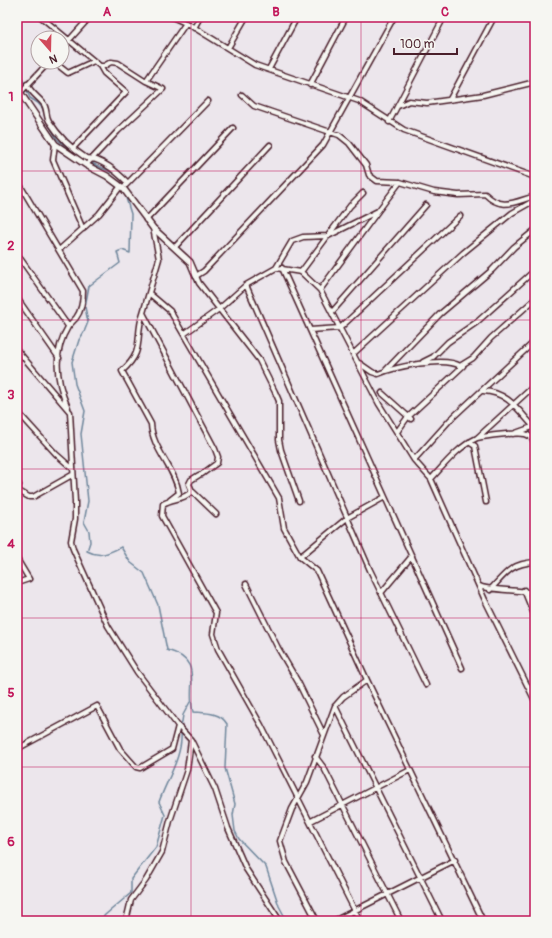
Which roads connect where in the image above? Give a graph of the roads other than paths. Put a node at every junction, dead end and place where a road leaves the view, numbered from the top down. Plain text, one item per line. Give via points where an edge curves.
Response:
1 (41, 17) edge
2 (90, 17) edge
3 (172, 17) edge
4 (200, 17) edge
5 (246, 17) edge
6 (297, 17) edge
7 (346, 17) edge
8 (394, 17) edge
9 (444, 17) edge
10 (494, 17) edge
11 (186, 23) junction
12 (194, 28) junction
13 (57, 30) edge
14 (70, 40) joint
15 (228, 48) junction
16 (94, 61) junction
17 (100, 66) junction
18 (41, 70) edge
19 (64, 70) edge
20 (268, 70) junction
21 (146, 81) junction
22 (534, 82) edge
23 (27, 84) junction
24 (310, 85) junction
25 (18, 90) edge
26 (242, 95) dead end
27 (350, 98) junction
28 (450, 99) junction
29 (208, 101) dead end
30 (398, 106) junction
31 (389, 122) junction
32 (233, 128) dead end
33 (332, 132) junction
34 (55, 144) junction
35 (270, 145) dead end
36 (74, 147) junction
37 (92, 158) junction
38 (86, 165) junction
39 (535, 178) edge
40 (17, 180) edge
41 (400, 182) junction
42 (128, 183) junction
43 (122, 187) junction
44 (363, 193) dead end
45 (535, 196) edge
46 (535, 200) edge
47 (426, 205) dead end
48 (378, 211) junction
49 (460, 216) dead end
50 (146, 220) junction
51 (153, 228) junction
52 (83, 229) junction
53 (535, 230) edge
54 (328, 236) junction
55 (175, 247) junction
56 (59, 250) junction
57 (17, 254) edge
58 (276, 268) junction
59 (282, 268) junction
60 (535, 270) edge
61 (302, 272) junction
62 (196, 276) junction
63 (246, 285) junction
64 (320, 290) junction
65 (150, 294) junction
66 (17, 298) edge
67 (535, 299) edge
68 (219, 309) junction
69 (332, 312) junction
70 (143, 313) junction
71 (68, 326) junction
72 (340, 328) junction
73 (310, 330) junction
74 (184, 334) junction
75 (535, 341) edge
76 (17, 350) edge
77 (353, 354) junction
78 (59, 358) junction
79 (357, 362) junction
80 (468, 362) junction
81 (417, 364) junction
82 (385, 371) junction
83 (535, 385) edge
84 (483, 391) junction
85 (382, 393) dead end
86 (514, 403) junction
87 (17, 410) edge
88 (70, 412) junction
89 (410, 418) junction
90 (533, 426) edge
91 (397, 432) junction
92 (509, 435) junction
93 (477, 438) junction
94 (533, 439) edge
95 (468, 442) junction
96 (535, 448) edge
97 (414, 460) junction
98 (73, 469) junction
99 (72, 475) junction
100 (431, 479) junction
101 (17, 482) edge
102 (17, 489) edge
103 (192, 491) junction
104 (385, 497) junction
105 (170, 500) junction
106 (299, 501) dead end
107 (486, 502) dead end
108 (216, 514) dead end
109 (347, 518) junction
110 (412, 556) junction
111 (300, 557) junction
112 (17, 559) edge
113 (535, 562) edge
114 (17, 584) edge
115 (246, 584) dead end
116 (480, 586) junction
117 (490, 590) junction
118 (524, 590) junction
119 (381, 593) junction
120 (535, 593) edge
121 (535, 617) edge
122 (462, 668) dead end
123 (367, 680) junction
124 (426, 685) dead end
125 (535, 701) edge
126 (335, 706) junction
127 (178, 726) junction
128 (324, 735) junction
129 (191, 740) junction
130 (17, 750) edge
131 (315, 756) junction
132 (410, 770) junction
133 (376, 787) junction
134 (298, 797) junction
135 (343, 805) junction
136 (311, 821) junction
137 (455, 860) junction
138 (420, 877) junction
139 (387, 894) junction
140 (355, 910) junction
141 (126, 921) edge
142 (280, 921) edge
143 (317, 921) edge
144 (334, 921) edge
145 (360, 921) edge
146 (401, 921) edge
147 (442, 921) edge
148 (484, 921) edge

1 - 13 street
2 - 14 street
3 - 11 street
4 - 12 street
5 - 15 street
6 - 20 street
7 - 24 street
8 - 27 street
9 - 30 street
10 - 28 street
11 - 12 street
11 - 21 street
12 - 15 street
14 - 16 street
15 - 20 street
16 - 17 street
16 - 19 street via 68,73
17 - 21 street via 111,62 118,63
17 - 36 street via 104,73 126,92
18 - 23 street
20 - 24 street
21 - 37 street via 163,89
22 - 28 street via 483,95
23 - 25 street
23 - 36 street via 30,91 43,103 49,121 60,136
24 - 27 street
25 - 34 street
26 - 33 street via 254,106
27 - 31 street via 359,101
27 - 33 street
28 - 30 street via 427,103 409,101
29 - 42 street
30 - 31 street
31 - 39 street via 404,130
32 - 50 street
33 - 41 street via 348,143 366,165 372,178 377,181
33 - 62 street via 323,145 204,271
34 - 38 street
34 - 52 street via 53,160
35 - 55 street
36 - 37 street via 86,158
37 - 38 street
37 - 42 street via 118,172
38 - 43 street
40 - 56 street
41 - 45 street via 440,193 485,194 501,205
41 - 48 street
42 - 43 street
43 - 50 street
43 - 52 street
44 - 54 street via 353,202
46 - 77 street via 512,213 463,253
47 - 69 street
48 - 54 street
48 - 64 street
49 - 72 street
50 - 51 street
51 - 55 street
51 - 65 street via 159,259
52 - 56 street
53 - 82 street via 440,314
54 - 58 street via 297,238
54 - 61 street
55 - 62 street via 190,262
56 - 71 street via 83,291 77,317
57 - 71 street
58 - 59 street
58 - 63 street
59 - 61 street
59 - 73 street
60 - 81 street via 477,322 448,342 434,357
61 - 64 street
62 - 68 street
63 - 68 street
63 - 109 street
64 - 69 street
65 - 70 street
65 - 74 street via 170,311
66 - 78 street
67 - 80 street
68 - 74 street
68 - 106 street via 259,360 279,401 279,440
69 - 72 street
70 - 103 street via 218,457 217,463 191,480 189,484
70 - 105 street via 139,324 138,352 132,362 122,370 151,424 151,432 157,446 178,483 179,493
71 - 78 street via 61,342
72 - 73 street
72 - 77 street
73 - 104 street
74 - 111 street via 279,498 284,528
75 - 84 street
76 - 88 street
77 - 79 street
78 - 88 street via 59,382
79 - 82 street via 378,374
79 - 91 street via 378,404
80 - 81 street via 460,366 456,363 442,362
80 - 89 street
81 - 82 street
83 - 86 street
84 - 86 street via 494,391
84 - 97 street via 450,420
85 - 89 street
86 - 90 street
86 - 93 street
87 - 98 street via 56,454
88 - 98 street
89 - 91 street
90 - 92 street
90 - 94 street
91 - 97 street
92 - 93 street
92 - 94 street via 525,434
93 - 95 street
94 - 96 street
95 - 100 street
95 - 107 street via 475,446
97 - 100 street
98 - 99 street
99 - 102 street via 33,497 28,497
99 - 127 street via 75,508 71,541 73,550 108,626 137,672
100 - 116 street
101 - 102 street
103 - 105 street via 184,497
103 - 108 street
104 - 109 street
104 - 110 street
105 - 134 street via 163,504 162,516 216,613 213,626 215,643
109 - 111 street
109 - 119 street
110 - 119 street
110 - 122 street
111 - 123 street via 317,571
112 - 114 street via 28,579
113 - 117 street via 513,567
115 - 128 street
116 - 117 street
116 - 125 street
117 - 118 street
118 - 120 street
118 - 121 street
119 - 124 street
123 - 126 street
123 - 132 street
126 - 128 street
126 - 133 street
127 - 129 street
127 - 130 street via 172,749 140,768 136,767 120,749 97,706
128 - 131 street
129 - 141 street via 187,770 162,852 131,900
129 - 142 street via 215,789 228,828 246,868
131 - 134 street via 307,782
131 - 135 street
132 - 133 street
132 - 137 street
133 - 135 street
133 - 138 street
134 - 136 street
134 - 143 street via 280,841 286,862
135 - 136 street
135 - 139 street
136 - 140 street
137 - 138 street
137 - 148 street
138 - 139 street
138 - 147 street
139 - 140 street
139 - 146 street
140 - 144 street
140 - 145 street

